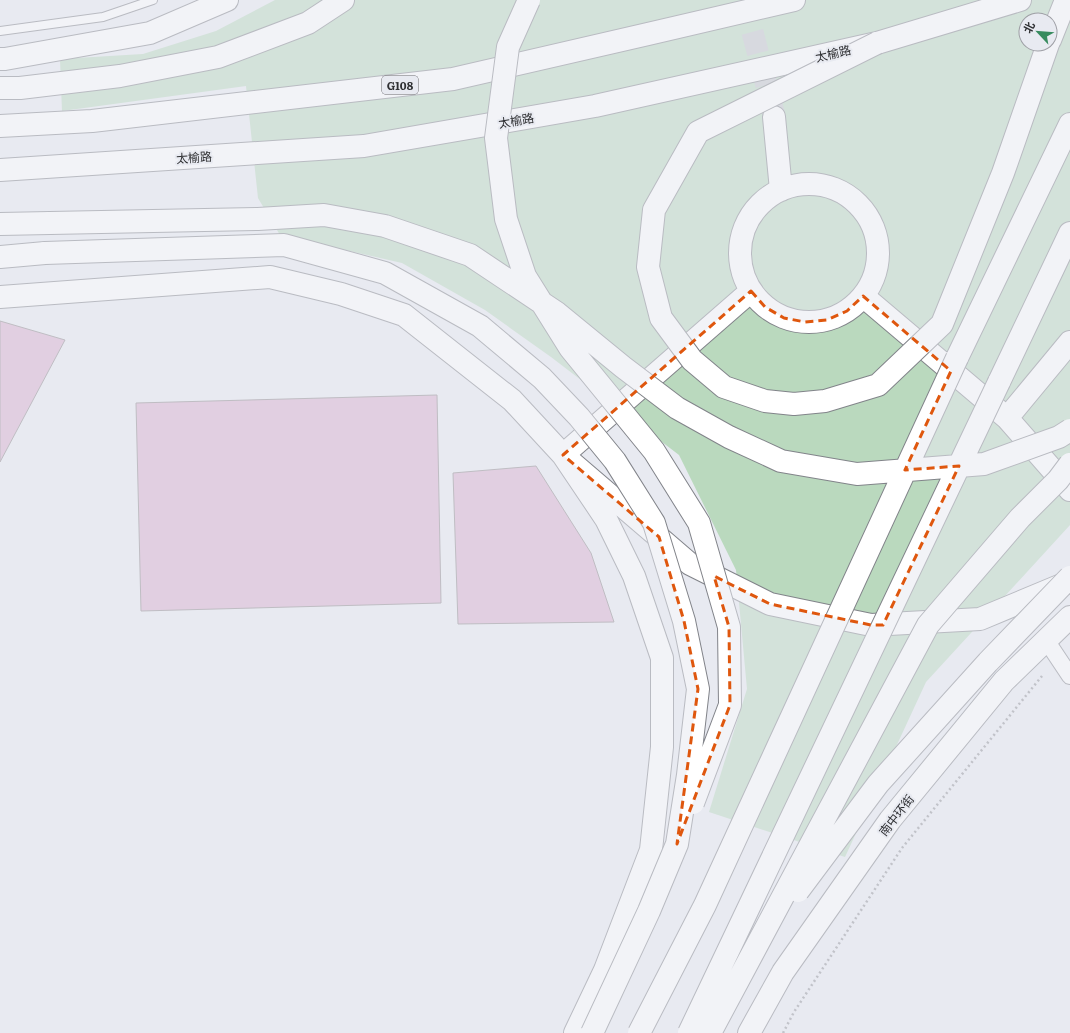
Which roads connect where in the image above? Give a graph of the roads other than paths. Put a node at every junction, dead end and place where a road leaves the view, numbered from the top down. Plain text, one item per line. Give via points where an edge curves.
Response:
1 (153, 0) edge
2 (227, 0) edge
3 (343, 0) edge
4 (529, 0) edge
5 (794, 0) edge
6 (1020, 0) edge
7 (1066, 0) edge
8 (1058, 20) edge
9 (0, 31) edge
10 (877, 43) junction
11 (1045, 52) edge
12 (0, 59) edge
13 (0, 88) edge
14 (774, 117) tunnel mouth
15 (1070, 124) edge
16 (0, 126) edge
17 (0, 170) edge
18 (781, 190) junction
19 (0, 224) edge
20 (1070, 233) edge
21 (0, 257) edge
22 (751, 291) junction
23 (863, 296) junction
24 (0, 297) edge
25 (1070, 342) edge
26 (1007, 418) junction
27 (1070, 430) edge
28 (562, 455) junction
29 (1070, 464) edge
30 (1070, 490) edge
31 (1070, 577) edge
32 (1070, 582) edge
33 (1070, 617) edge
34 (1046, 640) junction
35 (1070, 676) edge
36 (677, 844) junction
37 (752, 953) junction
38 (575, 1033) edge
39 (592, 1033) edge
40 (639, 1033) edge
41 (690, 1033) edge
42 (710, 1033) edge
43 (749, 1033) edge

1 - 9 lane via 103,17
2 - 12 main road via 150,33
3 - 13 main road via 308,23 218,57 120,76
4 - 36 main road, bridge via 508,47 496,138 506,219 525,276 570,348 654,451 699,523 729,627 730,705
5 - 16 main road, G108 via 453,79 92,121
6 - 10 main road, 太榆路
7 - 8 main road
10 - 11 main road, bridge via 698,132 654,210 648,267 661,318 692,360 724,387 765,401 794,404 825,401 878,386 942,324 1003,173
10 - 17 main road, 太榆路 via 595,106 364,146
14 - 18 main road
15 - 40 main road, bridge via 957,358 705,905
18 - 22 main road via 756,209 747,222 740,245 742,269
18 - 23 main road via 803,184 826,186 847,195 864,210 874,231 878,254 874,276
19 - 27 main road, bridge via 258,219 324,215 385,226 470,255 557,313 677,408 781,462 857,474 984,464 1059,437
20 - 41 main road, bridge
21 - 36 main road, bridge via 45,253 284,245 385,272 480,326 542,378 579,417 615,462 654,523 684,621 698,689
22 - 23 main road via 765,307 784,318 806,322 834,317 847,311
22 - 28 main road
23 - 26 main road
24 - 28 main road via 270,277 341,294 404,315 512,400
25 - 26 main road
26 - 30 main road
28 - 32 main road via 690,564 770,604 871,625 980,619
28 - 38 main road via 606,518 634,576 662,658 662,747 651,850 605,970
29 - 37 main road, bridge via 928,625
31 - 37 main road, bridge via 988,662 878,784
33 - 34 main road, 南中环街
34 - 35 street
34 - 43 main road, 南中环街 via 1004,681 890,820 783,972
36 - 39 main road, bridge
37 - 42 main road, bridge

